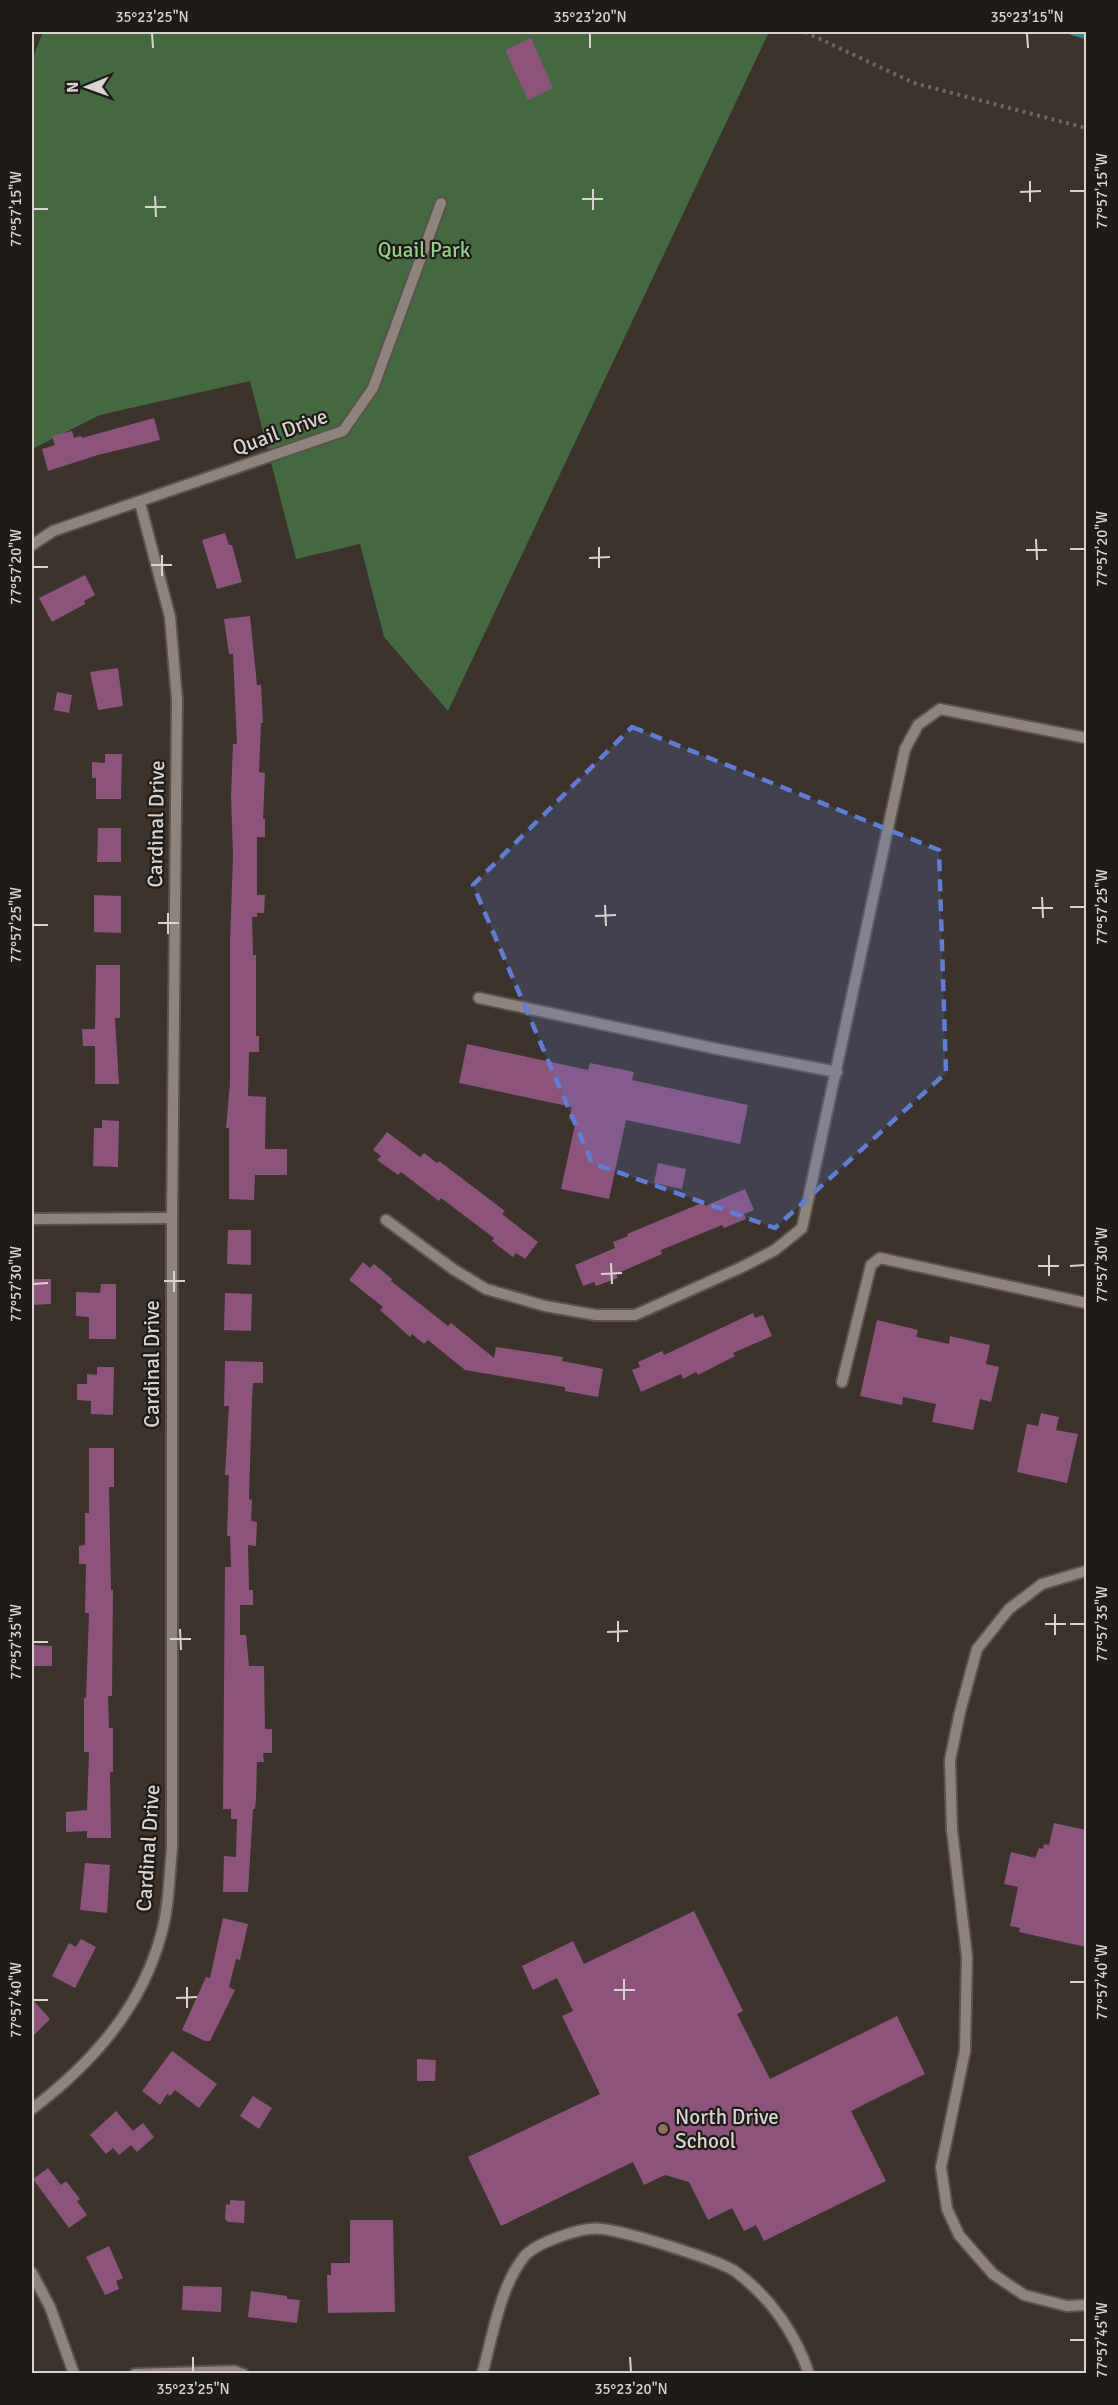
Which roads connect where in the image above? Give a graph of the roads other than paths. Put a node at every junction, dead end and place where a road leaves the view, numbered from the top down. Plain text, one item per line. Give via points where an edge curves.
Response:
1 (441, 203) dead end
2 (140, 503) junction
3 (32, 545) edge
4 (1086, 738) edge
5 (479, 998) dead end
6 (837, 1072) junction
7 (172, 1218) junction
8 (32, 1219) edge
9 (386, 1220) dead end
10 (1086, 1303) edge
11 (842, 1382) dead end
12 (1086, 1570) edge
13 (32, 2109) edge
14 (32, 2273) edge
15 (1086, 2305) edge
16 (74, 2373) edge
17 (135, 2373) edge
18 (243, 2373) edge
19 (482, 2373) edge
20 (809, 2373) edge

1 - 2 street, Quail Drive via 373,388 343,431
2 - 3 street, Quail Drive via 53,531
2 - 7 street, Cardinal Drive via 170,617 177,700
4 - 6 street via 940,709 918,725 905,749
5 - 6 street
6 - 9 street via 802,1228 775,1250 635,1315 596,1315 486,1289
7 - 8 street
7 - 13 street, Cardinal Drive via 172,1849 162,1934 145,1980 112,2034 70,2079
10 - 11 street via 880,1258 871,1265
12 - 15 street via 1042,1584 1009,1609 977,1649 960,1712 950,1760 952,1830 967,1958 965,2051 941,2167 947,2209 959,2235 993,2274 1024,2295 1067,2306
14 - 16 street via 50,2307
17 - 18 street
19 - 20 street via 504,2295 524,2256 563,2235 601,2228 734,2270 772,2305 787,2326

